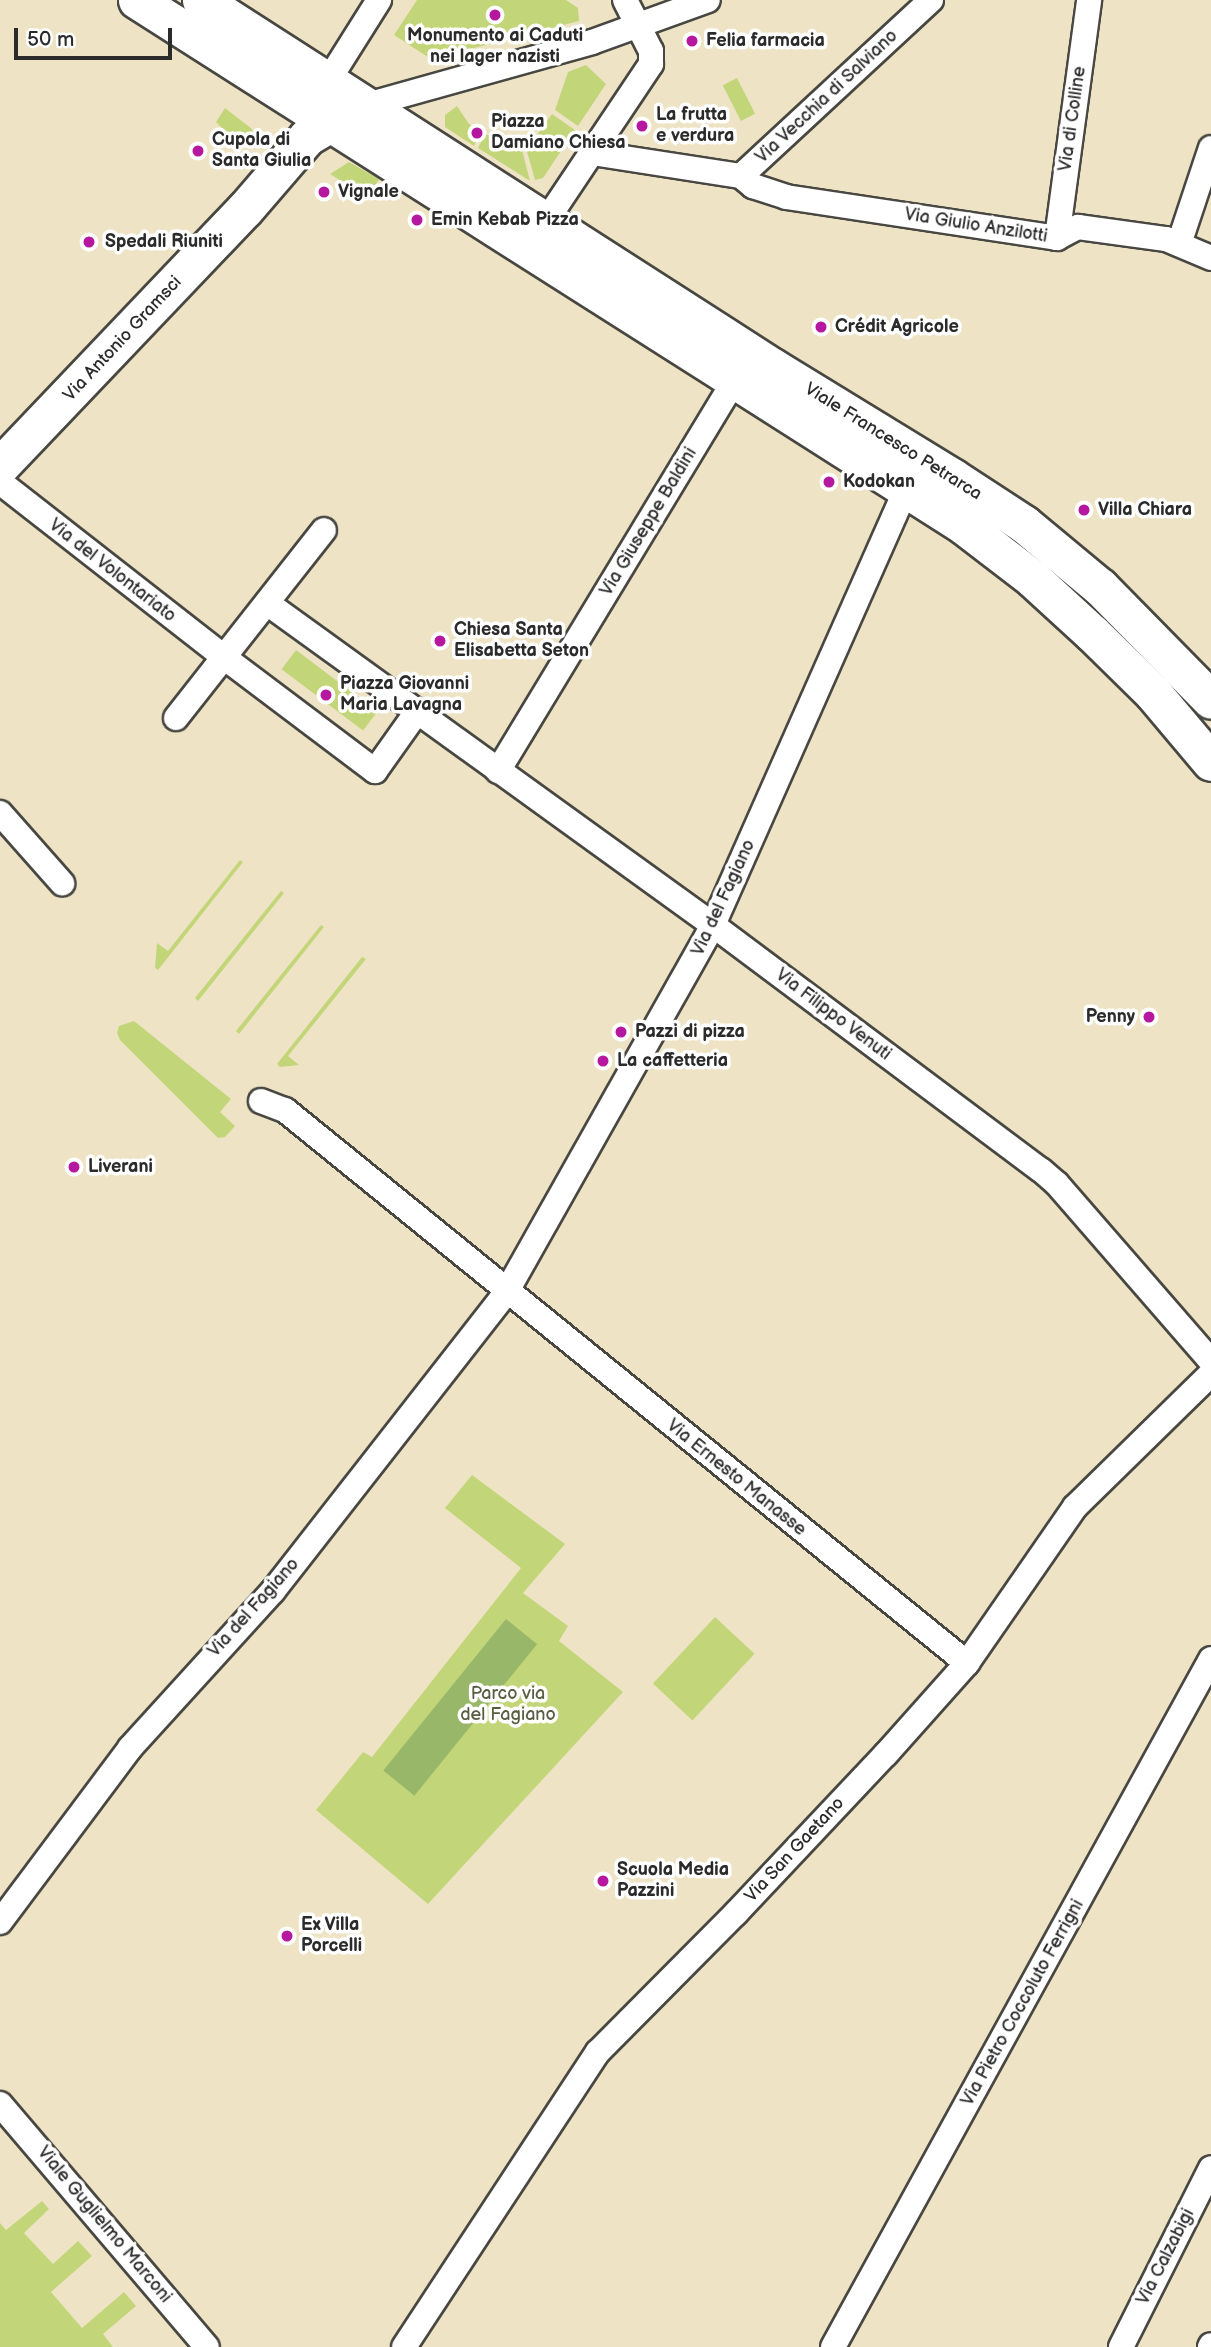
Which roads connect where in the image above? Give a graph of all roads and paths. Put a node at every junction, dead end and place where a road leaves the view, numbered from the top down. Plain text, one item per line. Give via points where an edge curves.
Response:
1 (137, 0) edge
2 (201, 0) edge
3 (379, 0) edge
4 (625, 0) edge
5 (708, 0) edge
6 (931, 0) edge
7 (1089, 0) edge
8 (641, 26) junction
9 (328, 81) junction
10 (363, 103) junction
11 (332, 122) junction
12 (1211, 148) edge
13 (592, 153) junction
14 (741, 176) junction
15 (546, 221) junction
16 (1057, 239) junction
17 (1179, 244) junction
18 (1211, 258) edge
19 (735, 380) junction
20 (0, 466) edge
21 (0, 482) edge
22 (907, 487) junction
23 (324, 530) dead end
24 (267, 603) junction
25 (225, 658) junction
26 (1211, 700) edge
27 (1164, 706) junction
28 (1211, 706) edge
29 (417, 712) junction
30 (176, 718) dead end
31 (1210, 752) edge
32 (498, 771) junction
33 (0, 813) edge
34 (62, 883) dead end
35 (713, 925) junction
36 (261, 1101) dead end
37 (507, 1292) junction
38 (1211, 1361) edge
39 (1211, 1374) edge
40 (1211, 1659) edge
41 (967, 1662) junction
42 (0, 1922) edge
43 (0, 2104) edge
44 (1211, 2168) edge
45 (207, 2347) edge
46 (404, 2347) edge
47 (833, 2347) edge
48 (1121, 2347) edge

1 - 11 main road
2 - 9 main road
3 - 9 street
4 - 8 street
5 - 8 street
6 - 14 street, Via Vecchia di Salviano
7 - 16 street, Via di Colline
8 - 10 street
8 - 13 street via 651,64
9 - 10 main road
9 - 11 street
10 - 11 street
10 - 15 main road
11 - 19 main road, Viale Francesco Petrarca
11 - 20 main road, Via Antonio Gramsci via 307,137 236,219
12 - 17 street
13 - 14 street, Via Vecchia di Salviano
13 - 15 street
14 - 16 street, Via Giulio Anzilotti via 752,186 786,197
15 - 26 main road, Viale Francesco Petrarca via 1024,524 1100,587
16 - 17 street, Via Giulio Anzilotti via 1077,227
17 - 18 street, Via Giulio Anzilotti
19 - 22 main road, Viale Francesco Petrarca
19 - 32 street, Via Giuseppe Baldini
21 - 25 street, Via del Volontariato
22 - 27 main road, Viale Francesco Petrarca via 1033,579
22 - 35 street, Via del Fagiano
23 - 24 street
24 - 25 street
24 - 29 street
25 - 29 street via 375,771
25 - 30 street
27 - 28 street
27 - 31 main road, Viale Francesco Petrarca
29 - 32 street, Via Filippo Venuti
32 - 35 street, Via Filippo Venuti
33 - 34 street
35 - 37 street, Via del Fagiano
35 - 38 street, Via Filippo Venuti via 1057,1184
36 - 37 street via 285,1110
37 - 41 street, Via Ernesto Manasse
37 - 42 street, Via del Fagiano via 273,1591 130,1748
39 - 41 street, Via San Gaetano via 1075,1507
40 - 47 street, Via Pietro Coccoluto Ferrigni
41 - 46 street, Via San Gaetano via 736,1913 598,2052
43 - 45 street, Viale Guglielmo Marconi
44 - 48 street, Via Calzabigi

